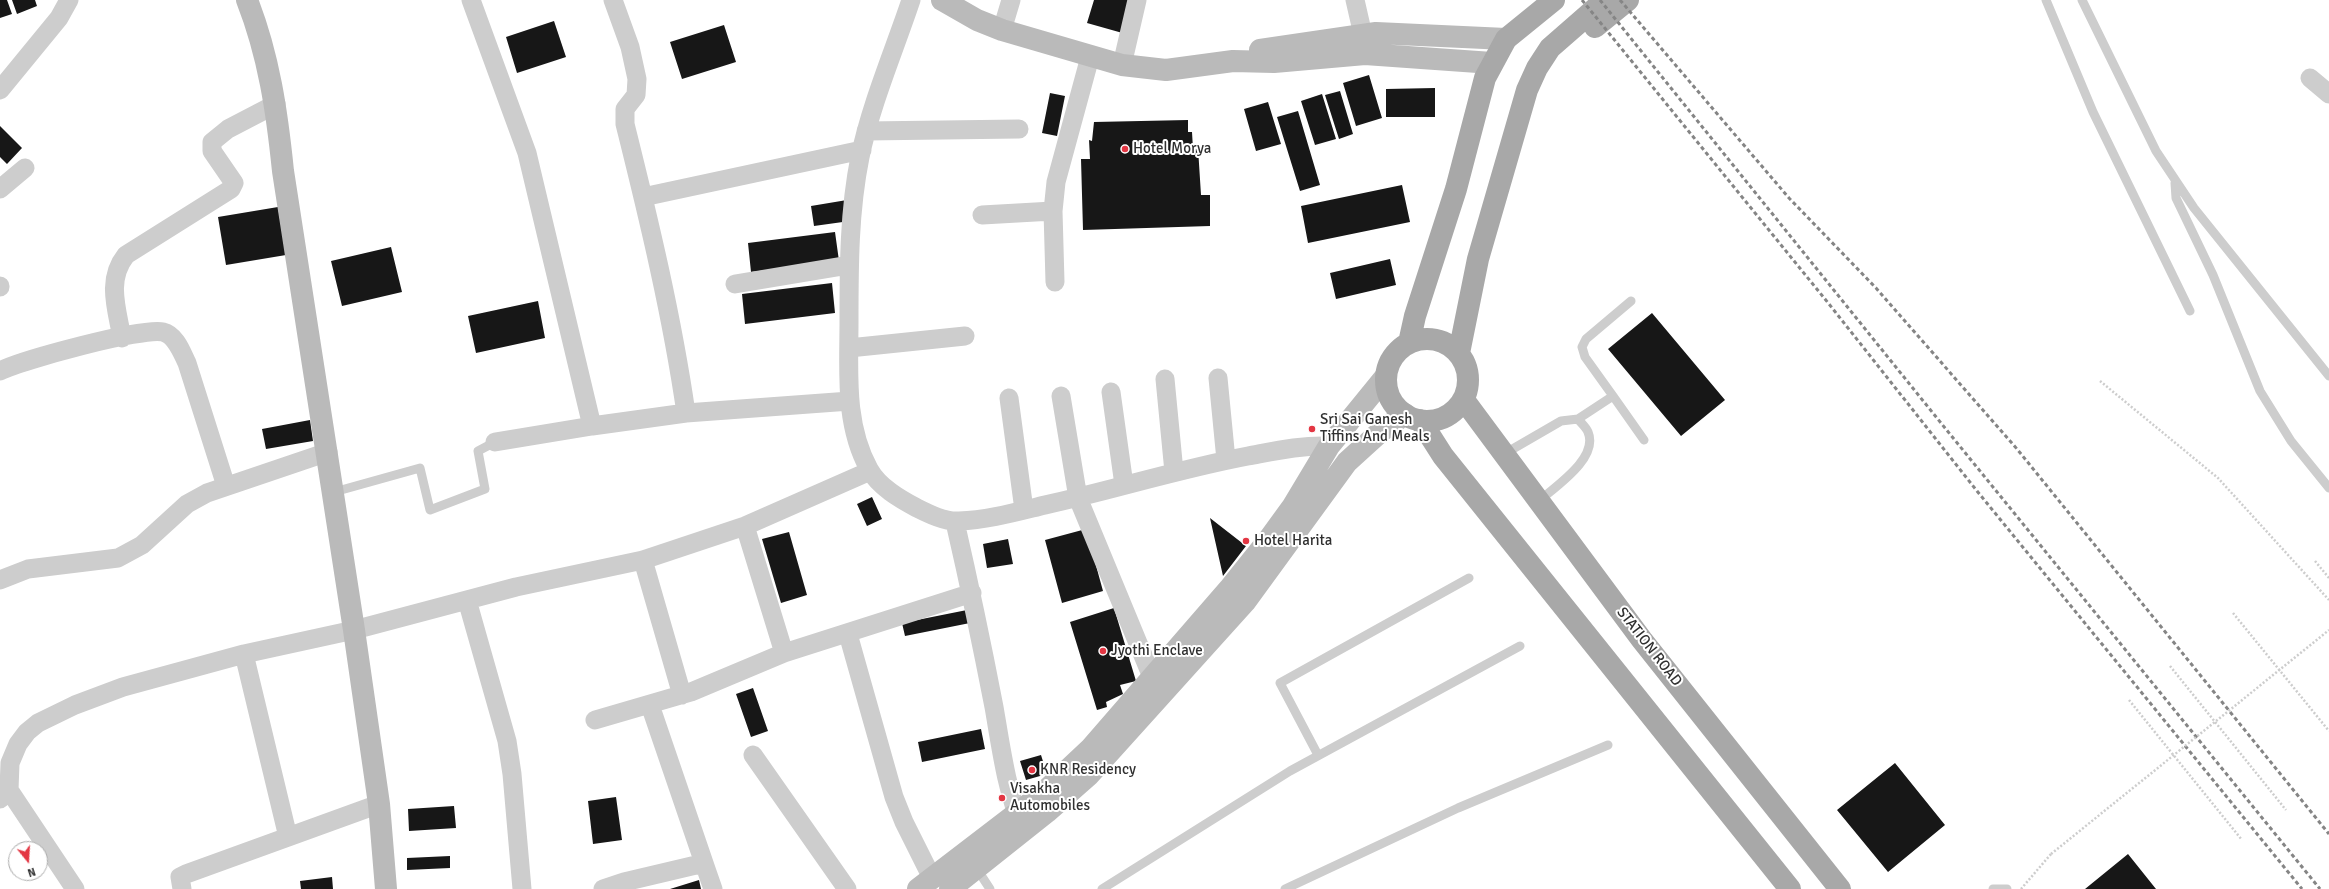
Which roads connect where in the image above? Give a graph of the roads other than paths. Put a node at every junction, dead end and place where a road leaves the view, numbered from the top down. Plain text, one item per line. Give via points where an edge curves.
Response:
1 (69, 0) edge
2 (247, 0) edge
3 (471, 0) edge
4 (613, 0) edge
5 (911, 0) edge
6 (942, 0) edge
7 (1011, 0) edge
8 (1137, 0) edge
9 (1354, 0) edge
10 (1537, 0) edge
11 (1554, 0) edge
12 (1605, 0) edge
13 (1628, 0) edge
14 (2046, 0) edge
15 (2082, 0) edge
16 (1527, 22) junction
17 (1002, 30) junction
18 (1364, 35) junction
19 (1506, 39) junction
20 (1550, 48) junction
21 (1090, 57) junction
22 (1233, 61) junction
23 (1492, 63) junction
24 (1122, 65) junction
25 (2310, 78) dead end
26 (0, 90) edge
27 (2329, 94) edge
28 (276, 104) junction
29 (1019, 129) dead end
30 (866, 131) junction
31 (862, 150) junction
32 (24, 168) dead end
33 (2175, 182) junction
34 (0, 189) edge
35 (643, 197) junction
36 (1053, 211) junction
37 (982, 215) dead end
38 (849, 265) junction
39 (1055, 282) dead end
40 (735, 284) dead end
41 (1631, 301) dead end
42 (2190, 311) dead end
43 (964, 336) dead end
44 (122, 338) junction
45 (1409, 343) junction
46 (849, 348) junction
47 (1459, 353) junction
48 (0, 371) edge
49 (1386, 376) junction
50 (2329, 376) edge
51 (1218, 378) dead end
52 (1165, 379) dead end
53 (1111, 392) dead end
54 (1061, 396) dead end
55 (1614, 396) junction
56 (1009, 398) dead end
57 (1464, 400) junction
58 (850, 401) junction
59 (686, 413) junction
60 (1413, 417) junction
61 (1578, 419) junction
62 (592, 426) junction
63 (1644, 440) dead end
64 (495, 442) joint
65 (1329, 446) junction
66 (328, 452) junction
67 (1504, 455) junction
68 (1226, 460) junction
69 (870, 471) junction
70 (1174, 472) junction
71 (1124, 485) junction
72 (226, 486) junction
73 (2329, 488) edge
74 (334, 492) junction
75 (1078, 498) junction
76 (1538, 502) junction
77 (1024, 510) junction
78 (955, 522) junction
79 (745, 526) junction
80 (643, 560) junction
81 (1469, 578) dead end
82 (0, 580) edge
83 (972, 593) junction
84 (467, 600) junction
85 (354, 630) junction
86 (848, 634) junction
87 (1520, 646) dead end
88 (784, 653) junction
89 (244, 654) junction
90 (1152, 677) junction
91 (682, 695) junction
92 (650, 705) junction
93 (595, 720) dead end
94 (1608, 745) dead end
95 (753, 754) dead end
96 (1318, 755) junction
97 (4, 795) edge
98 (379, 804) junction
99 (1021, 822) junction
100 (288, 837) junction
101 (705, 866) junction
102 (977, 869) junction
103 (925, 884) edge
104 (75, 889) edge
105 (182, 889) edge
106 (386, 889) edge
107 (522, 889) edge
108 (603, 889) edge
109 (713, 889) edge
110 (847, 889) edge
111 (950, 889) edge
112 (990, 889) edge
113 (1102, 889) edge
114 (1285, 889) edge
115 (1790, 889) edge
116 (1840, 889) edge
117 (1993, 889) edge
118 (2007, 889) edge

1 - 26 street via 59,18
2 - 28 street via 269,65
3 - 62 street via 527,153
4 - 35 street via 630,47 637,79 636,95 625,109 625,124
5 - 30 street
6 - 17 street via 977,20
7 - 17 street
8 - 24 street
9 - 18 street
10 - 16 main road
11 - 16 main road
12 - 20 main road
13 - 20 main road via 1587,34
14 - 42 lane via 2093,112
15 - 33 lane via 2156,151
16 - 19 main road
17 - 21 street
18 - 19 street via 1376,33
18 - 22 street via 1266,48
19 - 23 main road
20 - 47 main road via 1537,68 1525,97 1478,259
21 - 24 street
21 - 36 street via 1056,182
22 - 23 street via 1274,62 1365,54
22 - 24 street via 1166,70
23 - 45 main road via 1485,78 1456,189 1415,316
25 - 27 street
28 - 44 street via 228,129 212,142 212,151 234,183 231,189 126,255 119,264 114,278 114,291
28 - 66 street via 283,171
29 - 30 street
30 - 31 street
31 - 35 street
31 - 38 street via 855,186
32 - 34 street
33 - 50 lane
33 - 73 lane via 2176,198 2213,275 2260,391 2291,440
35 - 59 street via 680,370
36 - 37 street
36 - 39 street
38 - 40 street
38 - 46 street
41 - 55 lane via 1586,339 1582,347 1585,357
43 - 46 street
44 - 48 street via 48,355
44 - 72 street via 164,332 178,346 194,384
45 - 47 main road via 1427,338 1445,342
45 - 49 main road via 1394,356
46 - 58 street
47 - 57 main road via 1467,368 1469,384
49 - 60 main road via 1388,391 1394,404
49 - 65 street
51 - 68 street
52 - 70 street
53 - 71 street
54 - 75 street
55 - 61 lane
55 - 63 lane
56 - 77 street
57 - 60 main road via 1452,412 1437,420
57 - 67 main road, STATION ROAD
58 - 59 street
58 - 69 street via 855,434
59 - 62 street
60 - 99 street via 1380,432 1347,462 1245,602 1089,775
60 - 115 main road
61 - 67 lane via 1561,421
61 - 76 lane via 1588,432 1589,451 1578,466
62 - 64 street
64 - 74 lane via 478,451 485,489 430,510 420,468
65 - 68 street via 1291,447
65 - 90 street via 1294,506 1269,539
66 - 72 street
66 - 74 street
67 - 76 main road, STATION ROAD
68 - 70 street
69 - 78 street via 897,497 930,515
69 - 79 street
70 - 71 street
71 - 75 street
72 - 82 street via 187,504 142,545 122,556 105,561 28,569
74 - 85 street
75 - 77 street
75 - 90 street
76 - 116 main road, STATION ROAD via 1642,640
77 - 78 street via 984,519
78 - 83 street
79 - 80 street
79 - 88 street
80 - 84 street
80 - 91 street
81 - 96 lane via 1280,683
83 - 86 street
83 - 99 street
84 - 85 street
84 - 107 street via 507,741
85 - 89 street
85 - 98 street
86 - 88 street
86 - 103 street via 894,797
87 - 96 lane
88 - 91 street
89 - 97 street via 123,687 75,705 38,723 18,744 10,764
89 - 100 street
90 - 99 street via 1091,748
91 - 92 street
92 - 93 street
92 - 101 street
94 - 114 lane via 1458,808
95 - 110 street
96 - 113 lane
97 - 104 street via 62,867
98 - 100 street
98 - 106 street
99 - 102 street
99 - 103 street
100 - 105 street via 186,874 180,877
101 - 108 street via 684,867
101 - 109 street
102 - 111 street
102 - 112 lane
117 - 118 lane

